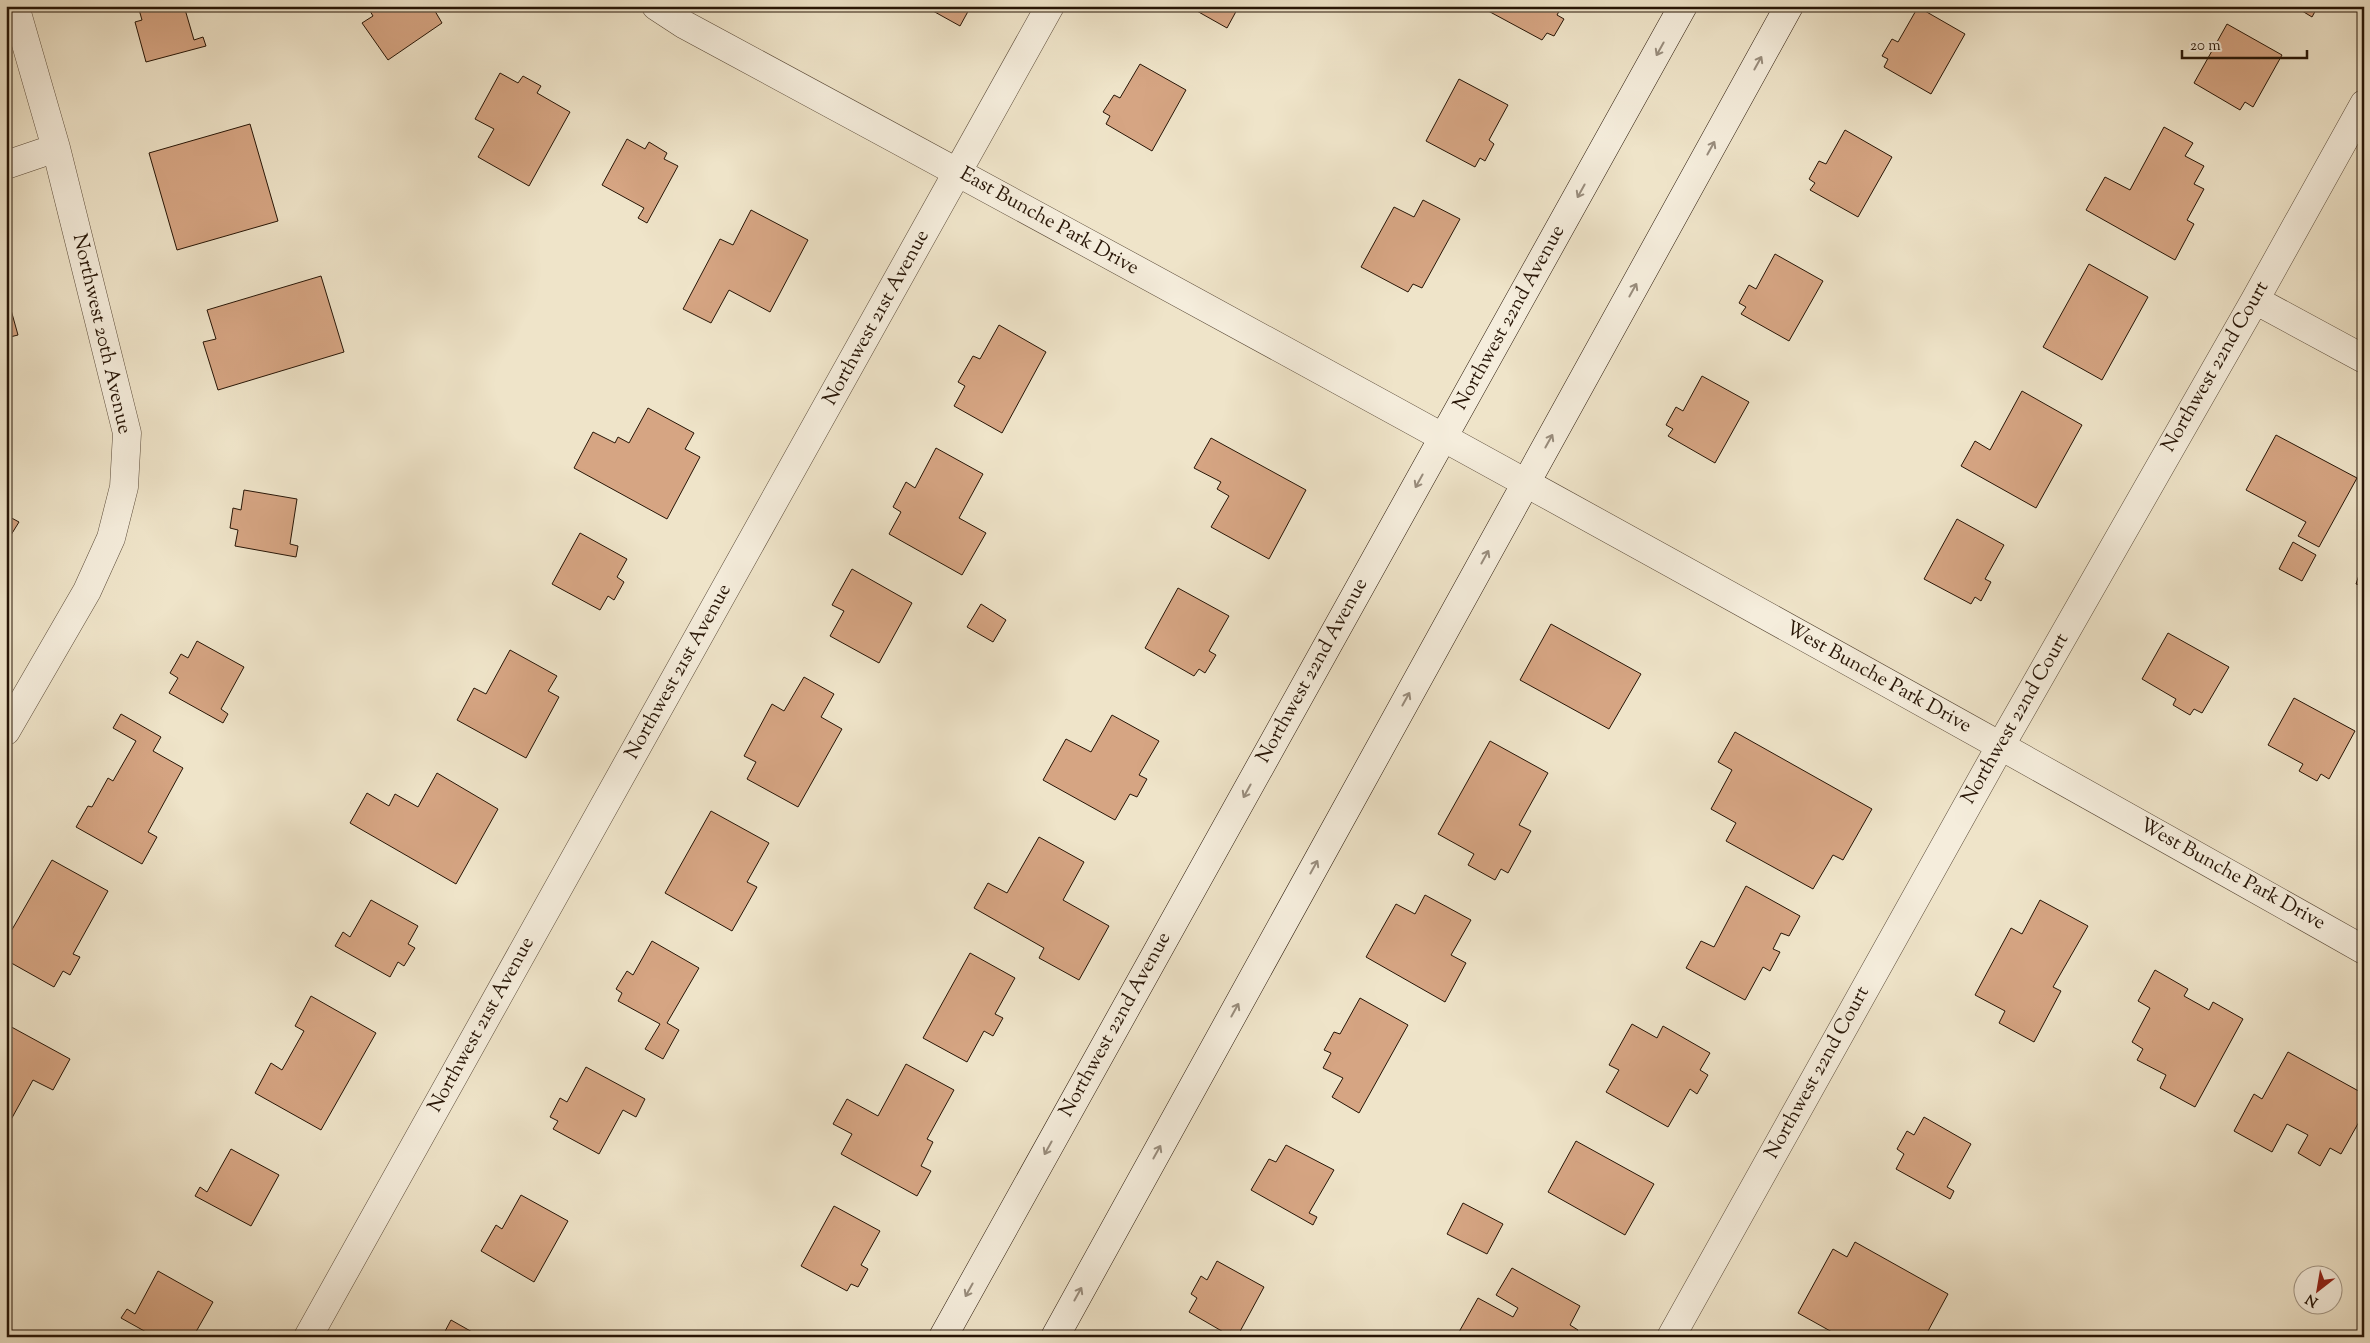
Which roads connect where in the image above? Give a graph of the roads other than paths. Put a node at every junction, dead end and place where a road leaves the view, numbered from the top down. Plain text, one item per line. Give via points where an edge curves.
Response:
1 (15, 6) edge
2 (656, 6) edge
3 (1050, 6) edge
4 (1684, 6) edge
5 (1789, 6) edge
6 (2364, 104) edge
7 (56, 148) junction
8 (6, 165) edge
9 (958, 172) junction
10 (2254, 300) junction
11 (2364, 359) edge
12 (1443, 439) junction
13 (1525, 484) junction
14 (6, 731) edge
15 (2000, 745) junction
16 (2364, 950) edge
17 (308, 1337) edge
18 (943, 1337) edge
19 (1055, 1337) edge
20 (1671, 1337) edge

1 - 7 street, Northwest 20th Avenue
2 - 9 street, East Bunche Park Drive via 685,25
3 - 9 street, Northwest 21st Avenue
4 -> 12 street, Northwest 22nd Avenue
13 -> 5 street
6 - 10 street, Northwest 22nd Court
7 - 8 street
7 - 14 street, Northwest 20th Avenue via 127,433 124,487 112,538 87,591
9 - 12 street, East Bunche Park Drive
9 - 17 street, Northwest 21st Avenue
10 - 11 street
10 - 15 street, Northwest 22nd Court
12 - 13 street, West Bunche Park Drive
12 -> 18 street, Northwest 22nd Avenue
13 - 15 street, West Bunche Park Drive
19 -> 13 street
15 - 16 street, West Bunche Park Drive
15 - 20 street, Northwest 22nd Court

